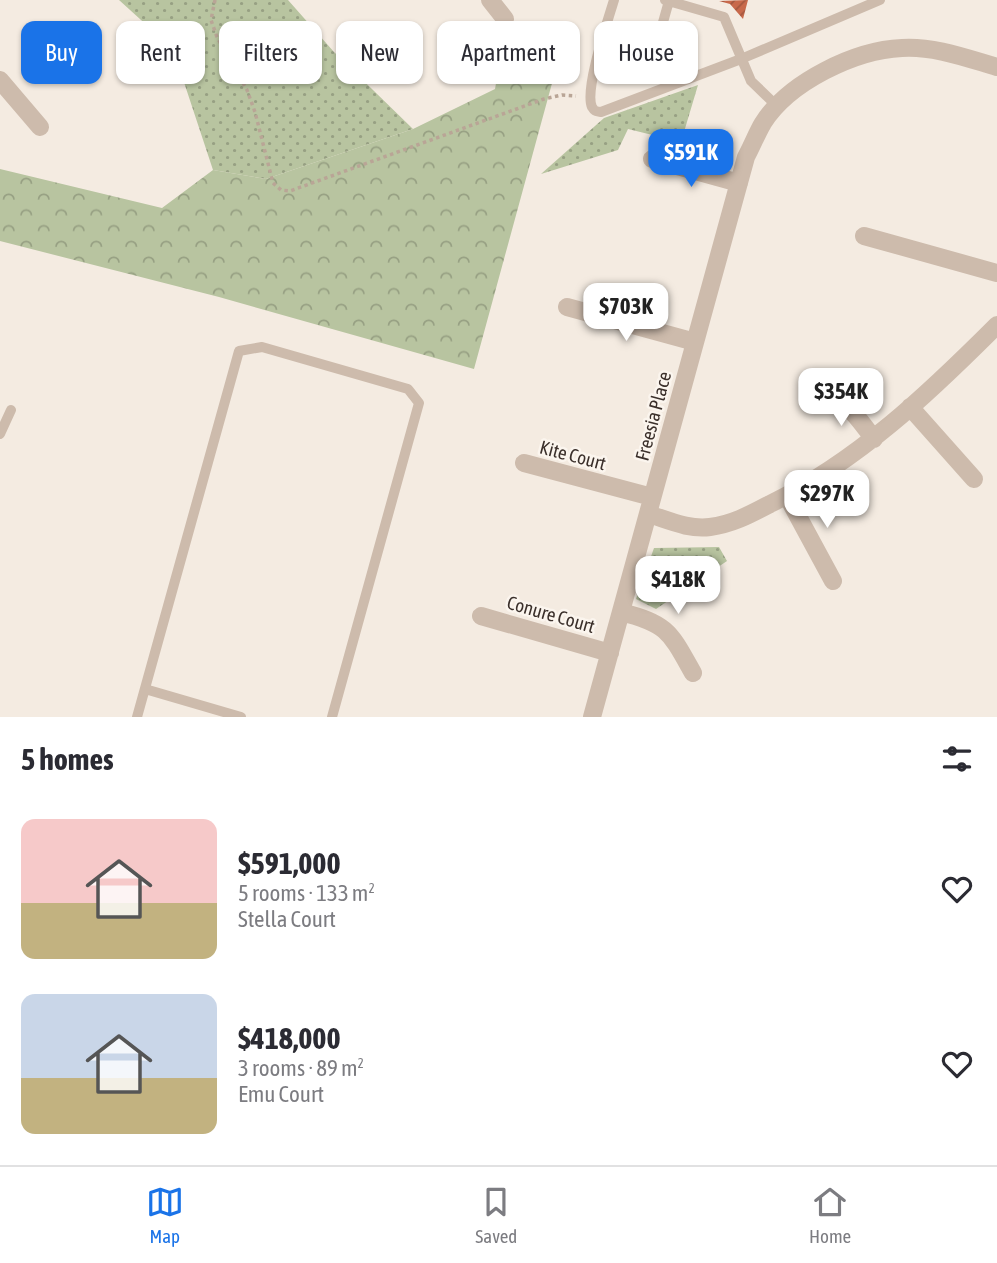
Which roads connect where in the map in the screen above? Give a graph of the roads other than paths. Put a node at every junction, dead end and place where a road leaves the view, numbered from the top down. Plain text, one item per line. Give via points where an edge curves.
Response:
1 (490, 0) edge
2 (614, 0) edge
3 (880, 0) edge
4 (667, 1) edge
5 (505, 19) dead end
6 (608, 21) edge
7 (662, 21) edge
8 (741, 59) junction
9 (997, 67) edge
10 (594, 73) edge
11 (698, 75) edge
12 (0, 80) edge
13 (675, 84) edge
14 (783, 102) junction
15 (40, 127) dead end
16 (652, 159) dead end
17 (739, 183) junction
18 (864, 236) dead end
19 (997, 273) edge
20 (567, 307) dead end
21 (997, 325) edge
22 (695, 342) junction
23 (824, 393) dead end
24 (910, 407) junction
25 (10, 410) dead end
26 (0, 434) edge
27 (874, 439) junction
28 (524, 463) dead end
29 (974, 479) dead end
30 (787, 496) junction
31 (650, 506) junction
32 (833, 581) dead end
33 (621, 612) junction
34 (481, 616) dead end
35 (610, 653) junction
36 (693, 673) dead end
37 (145, 689) junction
38 (137, 717) edge
39 (241, 717) edge
40 (332, 717) edge
41 (592, 717) edge

1 - 5 street
2 - 6 lane
3 - 8 lane
4 - 7 lane
4 - 8 lane via 724,17
8 - 11 lane
8 - 14 lane via 751,81
9 - 14 street, Freesia Place via 939,51 902,48 860,56 820,73
10 - 13 lane via 591,105 601,112
12 - 15 street
14 - 17 street, Freesia Place via 764,121
16 - 17 street
17 - 22 street, Freesia Place
18 - 19 street
20 - 22 street
21 - 24 street, Kite Court
22 - 31 street, Freesia Place
23 - 27 street via 848,405
24 - 27 street, Kite Court
24 - 29 street
25 - 26 lane
27 - 30 street, Kite Court
28 - 31 street, Kite Court
30 - 31 street, Kite Court via 735,522 708,527 688,526
30 - 32 street
31 - 33 street, Freesia Place
33 - 35 street, Freesia Place
33 - 36 street via 647,619 672,636
34 - 35 street, Conure Court
35 - 41 street, Freesia Place
37 - 38 lane
37 - 39 lane
37 - 40 lane via 239,351 262,347 408,389 419,402

